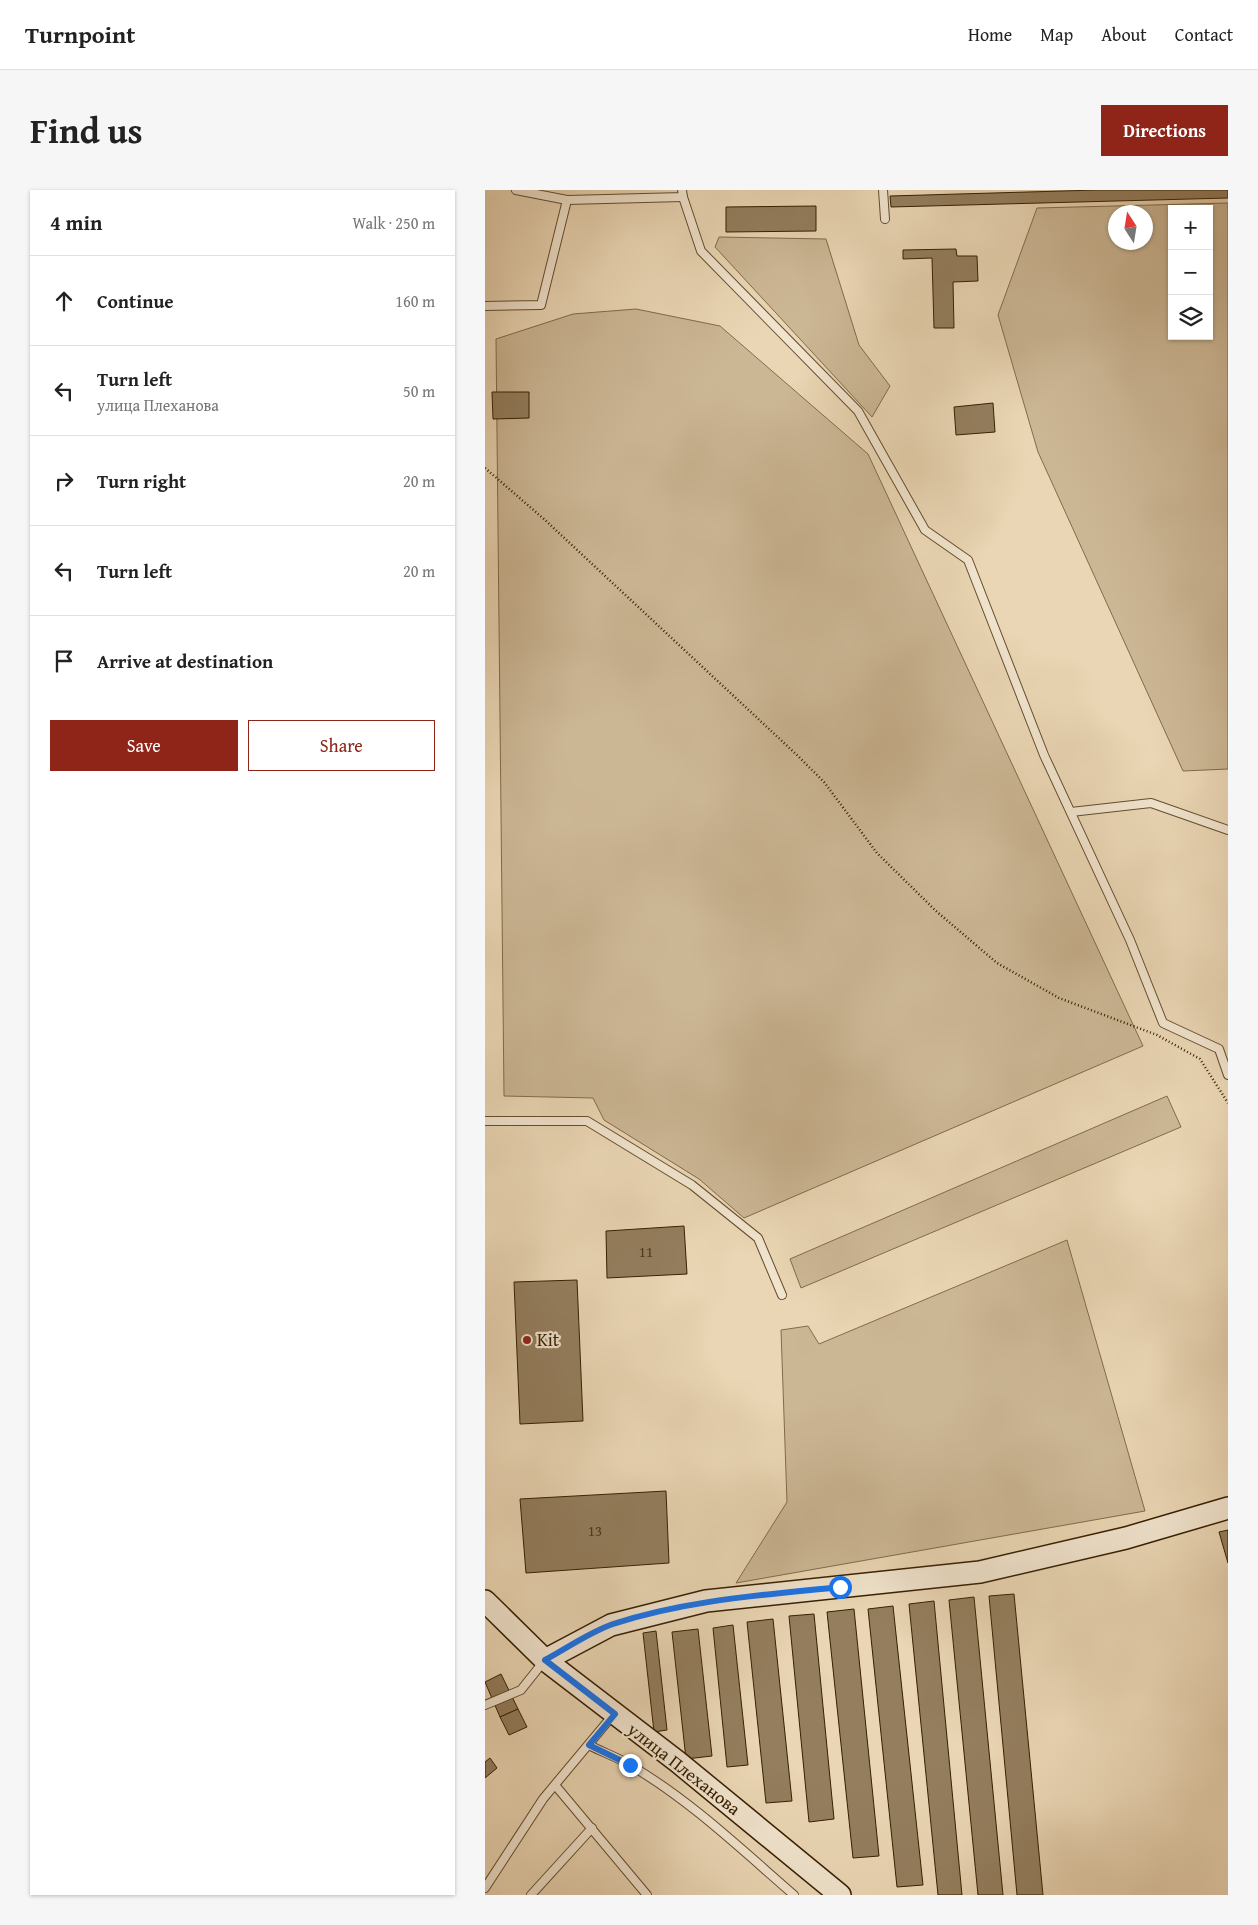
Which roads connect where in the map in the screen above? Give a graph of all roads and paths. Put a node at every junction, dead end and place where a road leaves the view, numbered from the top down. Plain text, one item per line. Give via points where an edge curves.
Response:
1 (517, 190) edge
2 (883, 190) edge
3 (682, 194) edge
4 (567, 200) junction
5 (885, 219) dead end
6 (485, 306) edge
7 (485, 468) edge
8 (1071, 812) junction
9 (1228, 830) edge
10 (1228, 1075) edge
11 (1228, 1102) edge
12 (485, 1121) edge
13 (782, 1295) dead end
14 (1228, 1508) edge
15 (485, 1601) edge
16 (545, 1660) junction
17 (485, 1705) edge
18 (615, 1714) junction
19 (589, 1745) junction
20 (555, 1785) junction
21 (592, 1828) junction
22 (485, 1888) edge
23 (531, 1895) edge
24 (647, 1895) edge
25 (795, 1895) edge
26 (840, 1895) edge

1 - 4 lane
2 - 5 lane
3 - 4 lane
3 - 8 lane via 701,251 858,411 925,530 968,560 1044,755
4 - 6 lane via 541,305
7 - 11 path via 798,756 824,782 877,853 983,952 1059,998 1157,1036 1199,1059
8 - 9 lane via 1151,803
8 - 10 lane via 1130,940 1163,1023 1219,1049
12 - 13 lane via 587,1121 692,1186 758,1238
14 - 16 street via 1126,1538 980,1572 706,1602 663,1611 611,1625
15 - 16 street, улица Плеханова
16 - 17 lane via 521,1690
16 - 18 street, улица Плеханова
18 - 19 lane
18 - 26 street, улица Плеханова
19 - 20 lane
19 - 25 lane via 630,1765 668,1792
20 - 21 lane
20 - 22 lane
21 - 23 lane
21 - 24 lane

